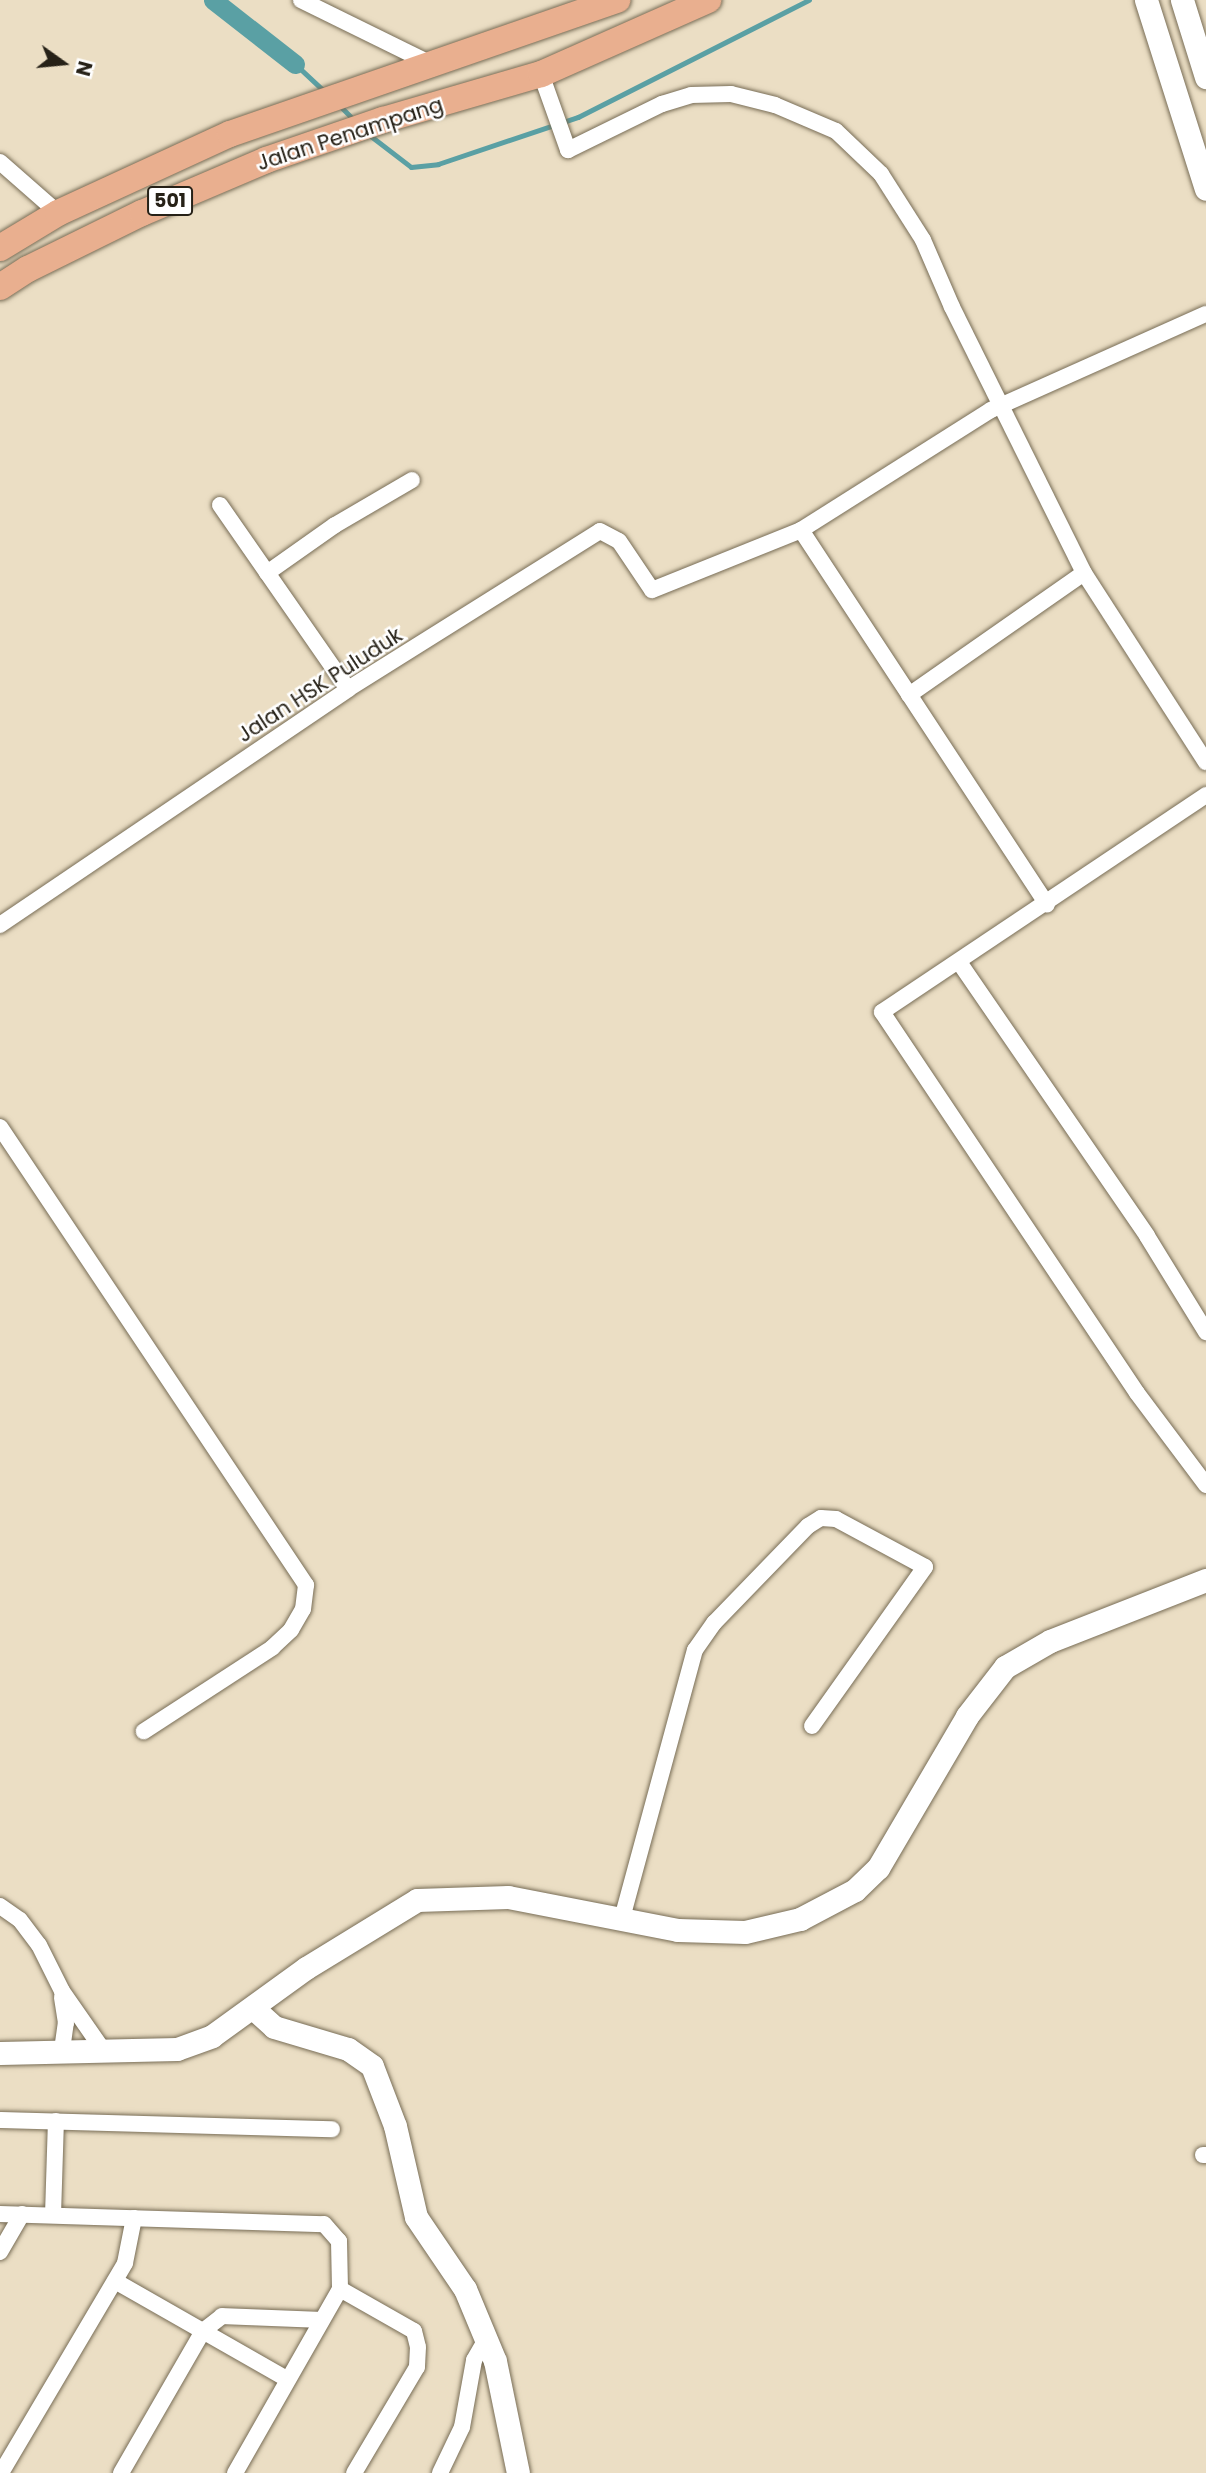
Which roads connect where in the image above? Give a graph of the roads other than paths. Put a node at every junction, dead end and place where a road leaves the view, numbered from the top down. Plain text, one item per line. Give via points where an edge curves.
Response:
1 (301, 0) edge
2 (617, 0) edge
3 (708, 0) edge
4 (1146, 0) edge
5 (1182, 0) edge
6 (1204, 64) edge
7 (402, 65) junction
8 (541, 74) junction
9 (0, 162) edge
10 (1206, 189) edge
11 (58, 213) junction
12 (0, 248) edge
13 (0, 287) edge
14 (1206, 314) edge
15 (1003, 405) junction
16 (412, 480) dead end
17 (220, 505) dead end
18 (801, 530) junction
19 (268, 573) junction
20 (1084, 573) junction
21 (348, 689) junction
22 (909, 695) junction
23 (1206, 762) edge
24 (1206, 795) edge
25 (1047, 904) junction
26 (0, 925) edge
27 (959, 962) junction
28 (0, 1127) edge
29 (1206, 1332) edge
30 (1206, 1485) edge
31 (1206, 1580) edge
32 (812, 1726) dead end
33 (144, 1731) dead end
34 (0, 1906) edge
35 (621, 1922) junction
36 (62, 1991) junction
37 (253, 2008) junction
38 (62, 2050) junction
39 (103, 2050) junction
40 (0, 2053) edge
41 (0, 2120) edge
42 (56, 2122) junction
43 (332, 2129) dead end
44 (0, 2214) edge
45 (23, 2214) junction
46 (53, 2215) junction
47 (134, 2218) junction
48 (0, 2252) edge
49 (115, 2281) junction
50 (340, 2289) junction
51 (321, 2320) junction
52 (203, 2331) junction
53 (486, 2339) junction
54 (287, 2379) junction
55 (1, 2473) edge
56 (121, 2473) edge
57 (235, 2473) edge
58 (354, 2473) edge
59 (440, 2473) edge
60 (518, 2473) edge

1 - 7 street
2 - 7 main road, Jalan Penampang / 501 via 434,66
3 - 8 main road, Jalan Penampang / 501
4 - 10 main road
5 - 6 main road
7 - 11 main road, Jalan Penampang / 501 via 360,91 230,134
8 - 13 main road, Jalan Penampang / 501 via 266,160 142,213
8 - 15 street via 568,150 662,104 715,92 775,105 836,131 881,174 904,208
9 - 11 street
11 - 12 main road, Jalan Penampang / 501
14 - 15 street
15 - 18 street
15 - 20 street
16 - 19 street via 335,525
17 - 19 street
18 - 21 street, Jalan HSK Puluduk via 652,590 619,541 600,531
18 - 22 street
19 - 21 street
20 - 22 street
20 - 23 street
21 - 26 street, Jalan HSK Puluduk
22 - 25 street
24 - 25 street
25 - 27 street
27 - 29 street via 1147,1236
27 - 30 street via 882,1012 1137,1393
28 - 33 street via 306,1585 303,1609 291,1630 272,1648
31 - 35 main road via 1050,1641 1005,1667 967,1716 895,1845 855,1890 827,1907 745,1932
32 - 35 street via 925,1567 836,1518 821,1518 808,1527 714,1623 695,1650
34 - 36 street via 33,1937
35 - 37 main road via 508,1896 417,1900 306,1968
36 - 38 street
36 - 39 street
37 - 39 main road via 212,2036 177,2049
37 - 53 main road via 274,2027 348,2049 372,2066 394,2126 416,2217 465,2289
38 - 39 main road
38 - 40 main road
41 - 42 street
42 - 43 street
42 - 46 street
44 - 45 street
45 - 46 street
45 - 48 street
46 - 47 street
47 - 49 street via 130,2249
47 - 50 street via 324,2224 339,2241
49 - 52 street
49 - 55 street
50 - 51 street
50 - 58 street via 414,2331 418,2347 416,2367
51 - 52 street via 222,2316
51 - 54 street
52 - 54 street
52 - 56 street
53 - 59 street via 474,2360 462,2427
53 - 60 main road
54 - 57 street

